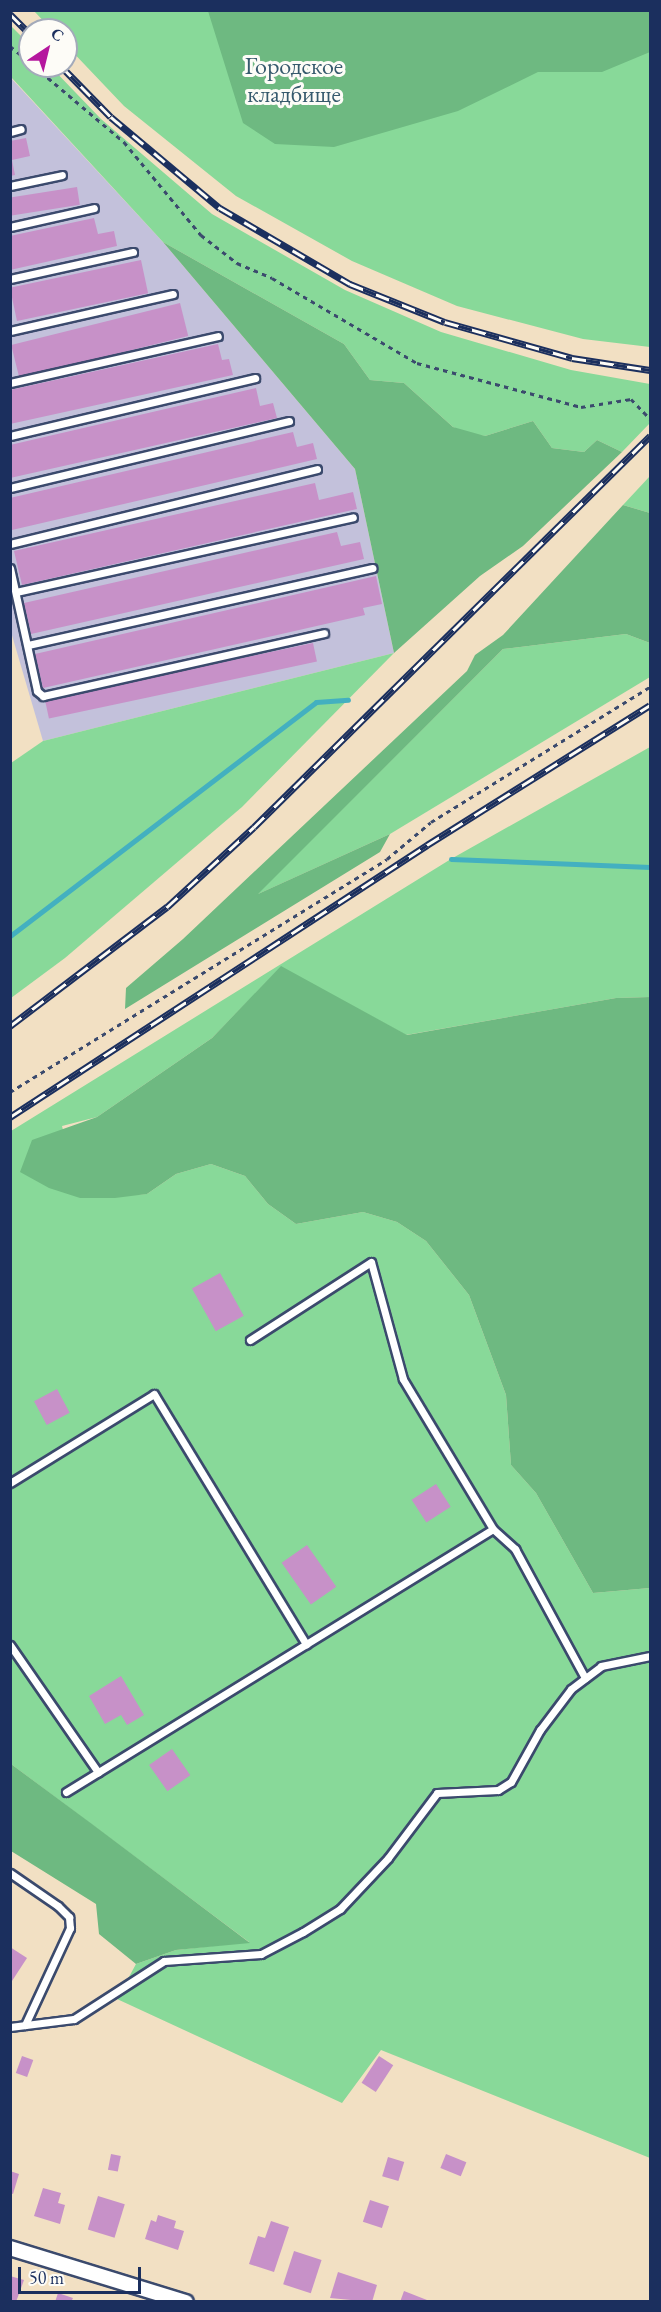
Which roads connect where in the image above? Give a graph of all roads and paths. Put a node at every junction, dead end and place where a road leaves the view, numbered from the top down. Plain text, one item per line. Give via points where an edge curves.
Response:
1 (48, 78) edge
2 (21, 129) dead end
3 (10, 132) edge
4 (62, 176) dead end
5 (10, 186) edge
6 (94, 208) dead end
7 (10, 227) edge
8 (133, 252) dead end
9 (10, 279) edge
10 (173, 294) dead end
11 (10, 331) edge
12 (218, 336) dead end
13 (255, 378) dead end
14 (10, 383) edge
15 (651, 419) edge
16 (289, 421) dead end
17 (10, 436) edge
18 (317, 469) dead end
19 (10, 488) edge
20 (352, 517) dead end
21 (10, 544) edge
22 (10, 568) edge
23 (372, 568) dead end
24 (16, 592) junction
25 (324, 633) dead end
26 (28, 645) junction
27 (651, 687) edge
28 (10, 1092) edge
29 (250, 1340) dead end
30 (10, 1483) edge
31 (494, 1529) junction
32 (306, 1644) junction
33 (10, 1645) edge
34 (651, 1656) edge
35 (585, 1678) junction
36 (98, 1772) junction
37 (66, 1792) dead end
38 (10, 1873) edge
39 (24, 2025) junction
40 (10, 2027) edge
41 (10, 2248) edge
42 (186, 2301) edge

1 - 15 path via 124,142 201,235 237,263 272,278 417,363 581,407 631,399
2 - 3 lane
4 - 5 lane
6 - 7 lane
8 - 9 lane
10 - 11 lane
12 - 14 lane
13 - 17 lane
16 - 19 lane
18 - 21 lane
20 - 24 lane
22 - 24 lane
23 - 26 lane
24 - 26 lane
25 - 26 lane via 43,696 37,692
27 - 28 path via 431,822 387,859
29 - 31 lane via 371,1262 403,1379
30 - 32 lane via 154,1394
31 - 32 lane
31 - 35 lane via 515,1549
32 - 36 lane
33 - 36 lane
34 - 35 lane via 601,1666
35 - 39 lane via 559,1702 511,1782 498,1790 437,1793 388,1858 340,1909 303,1932 261,1954 164,1960 74,2019
36 - 37 lane
38 - 39 lane via 69,1917 70,1928
39 - 40 lane
41 - 42 street

